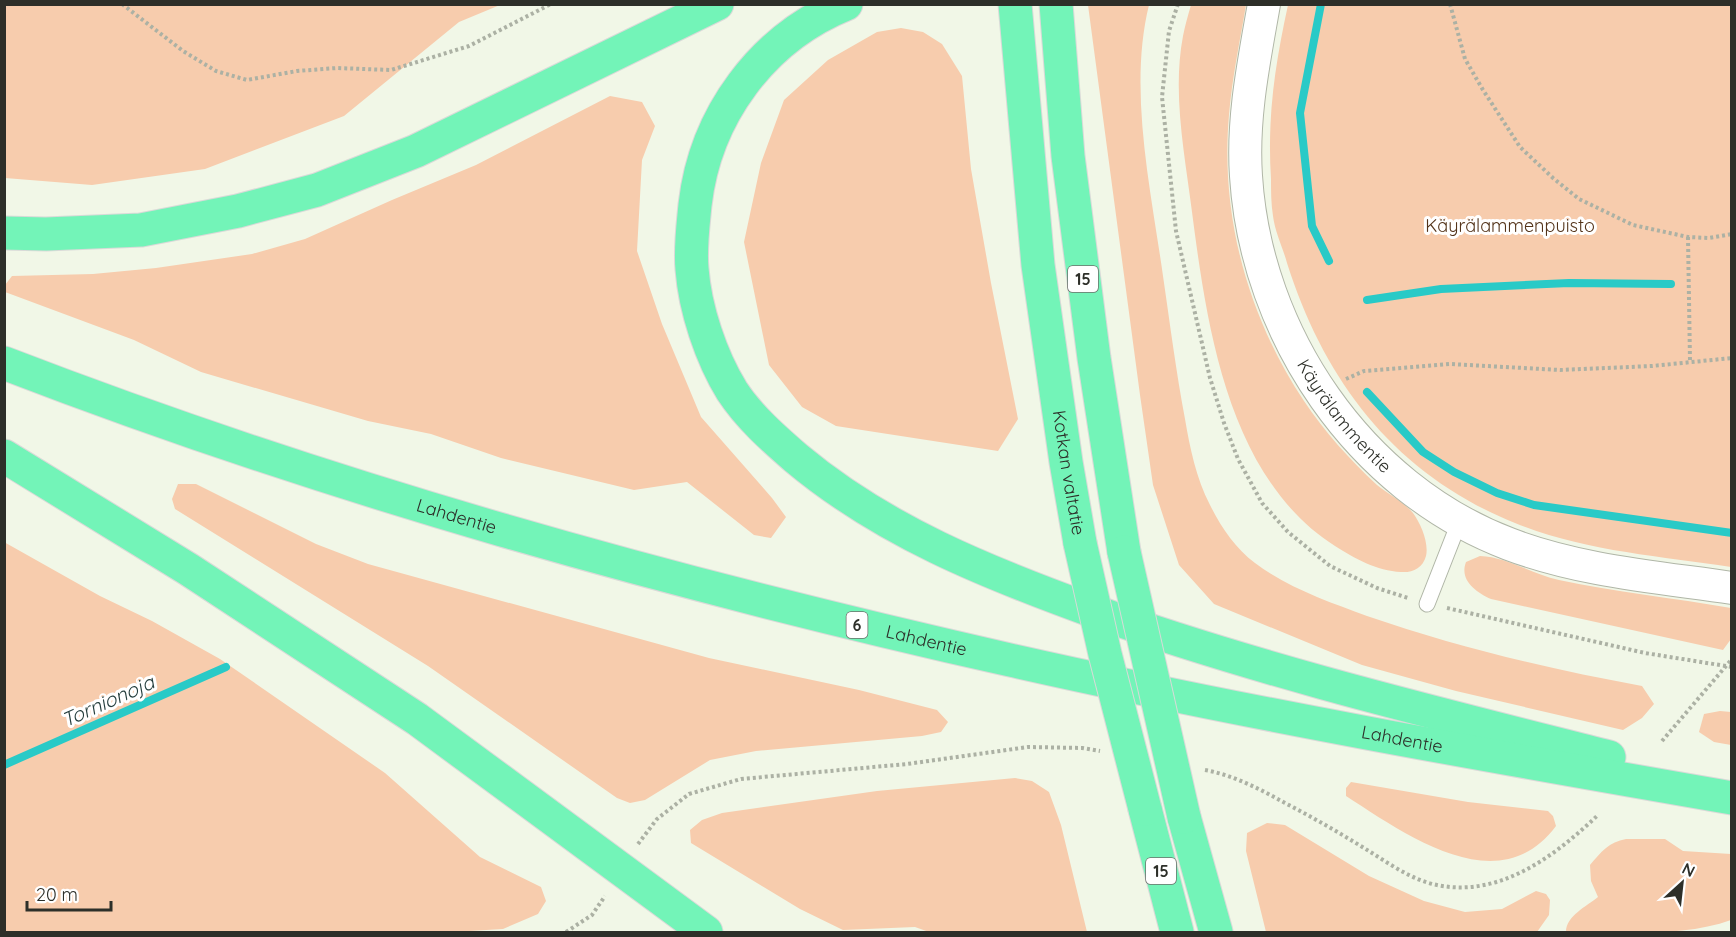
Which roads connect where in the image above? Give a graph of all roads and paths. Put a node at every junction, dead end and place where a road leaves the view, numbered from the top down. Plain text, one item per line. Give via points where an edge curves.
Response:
1 (122, 4) edge
2 (551, 4) edge
3 (717, 4) edge
4 (846, 4) edge
5 (1015, 4) edge
6 (1056, 4) edge
7 (1264, 4) edge
8 (1450, 4) edge
9 (4, 233) edge
10 (1731, 234) edge
11 (1688, 237) junction
12 (1731, 358) edge
13 (1689, 361) junction
14 (4, 363) edge
15 (1322, 393) junction
16 (4, 456) edge
17 (1460, 520) junction
18 (1731, 588) edge
19 (1427, 604) dead end
20 (1731, 659) edge
21 (1662, 741) dead end
22 (1731, 782) edge
23 (1731, 798) edge
24 (607, 893) dead end
25 (566, 933) edge
26 (706, 933) edge
27 (1177, 933) edge
28 (1216, 933) edge

1 - 2 path via 183,51 216,71 247,80 338,68 391,70 468,46
3 - 9 highway via 416,151 316,190 238,211 141,230
4 - 22 highway via 783,41 740,87 708,143 696,190 692,270 711,350 732,390 754,420 780,444 819,477 906,533 1103,614 1257,666 1621,760
5 - 27 highway, Kotkan valtatie / 15, bridge via 1038,265 1080,543
6 - 28 highway, 15, bridge via 1069,167 1124,552 1184,817
7 - 15 street, Käyrälammentie via 1246,122 1248,201 1261,264 1275,302 1294,349
8 - 11 path via 1465,59 1520,147 1579,199 1633,225
10 - 11 path
11 - 13 path
12 - 13 path
13 - 15 path via 1560,370 1450,364 1364,370
14 - 23 highway, Lahdentie / 6 via 322,475 477,523 817,615 1312,723
15 - 17 street, Käyrälammentie via 1369,452 1413,490
16 - 26 highway via 188,569 417,719
17 - 18 street, Käyrälammentie via 1508,543 1559,559
17 - 19 lane
20 - 21 path
24 - 25 path via 592,915

